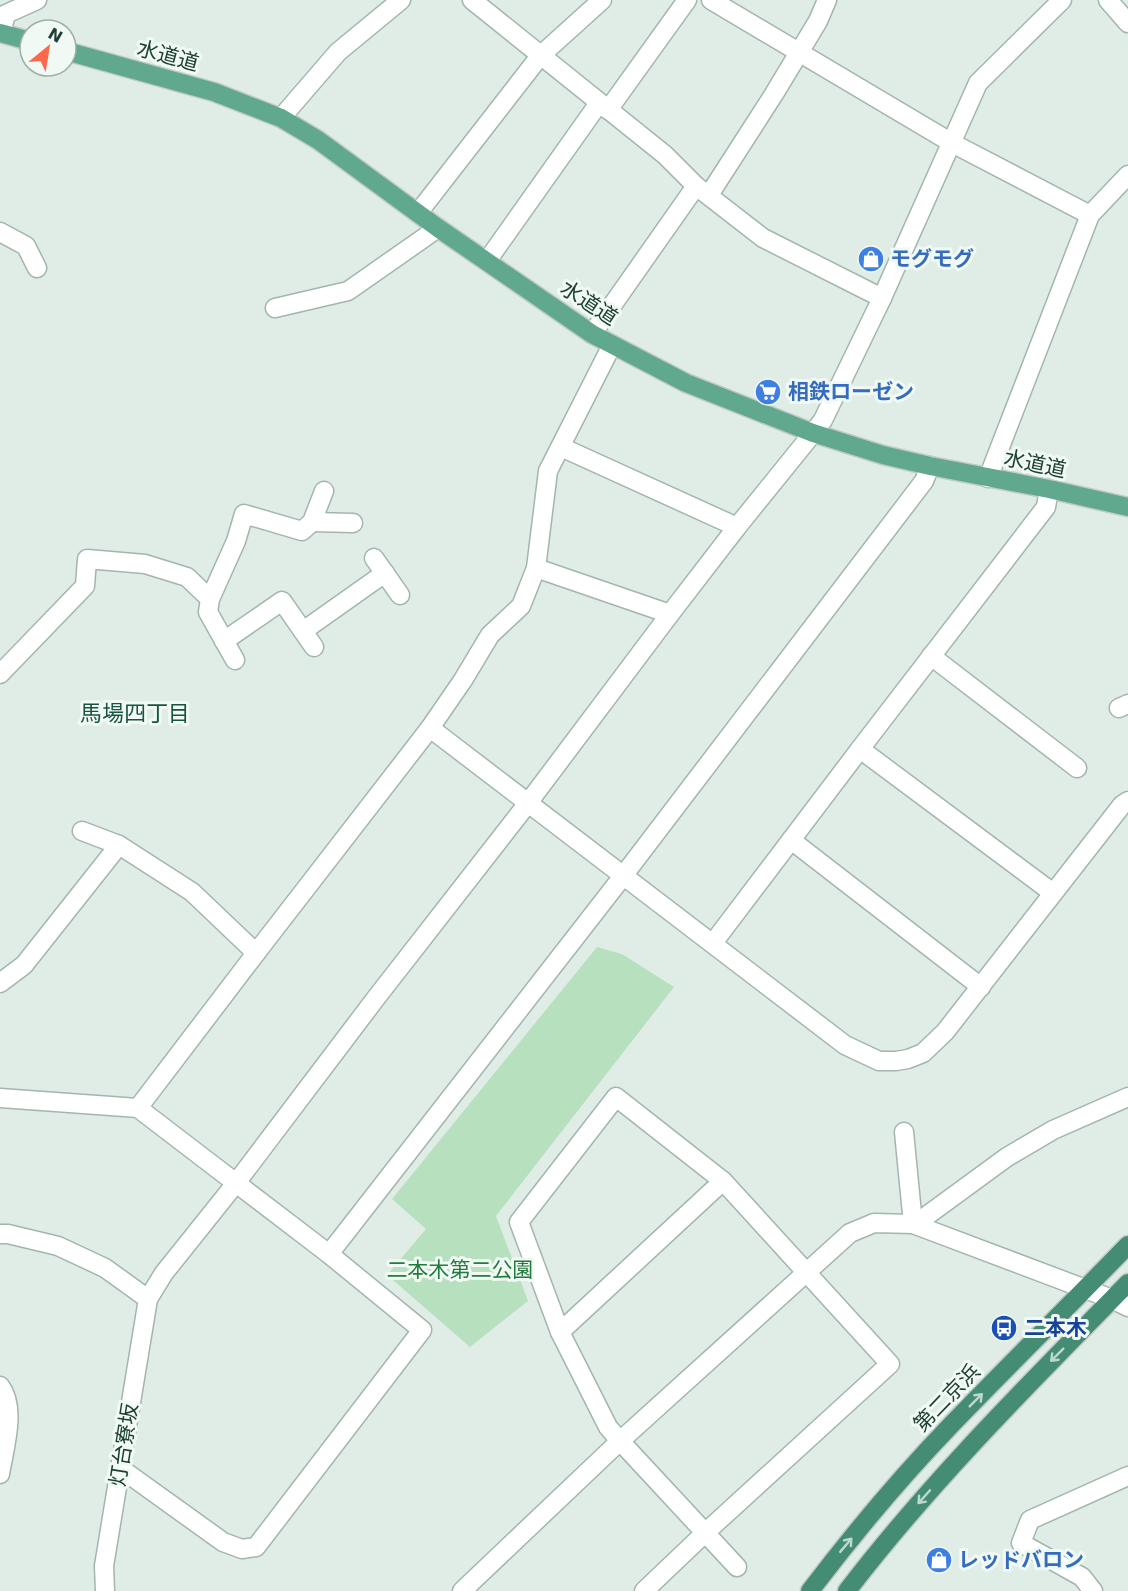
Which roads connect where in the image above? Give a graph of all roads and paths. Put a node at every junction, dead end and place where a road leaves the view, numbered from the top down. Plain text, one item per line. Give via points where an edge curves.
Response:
1 (37, 0) edge
2 (401, 0) edge
3 (472, 0) edge
4 (602, 0) edge
5 (687, 0) edge
6 (711, 0) edge
7 (827, 0) edge
8 (1062, 0) edge
9 (1108, 0) edge
10 (1128, 23) edge
11 (0, 33) edge
12 (18, 38) edge
13 (798, 53) junction
14 (78, 54) edge
15 (540, 56) junction
16 (604, 106) junction
17 (281, 118) junction
18 (952, 143) junction
19 (1128, 175) edge
20 (702, 191) junction
21 (418, 213) junction
22 (1090, 214) junction
23 (438, 228) junction
24 (0, 232) edge
25 (487, 261) junction
26 (37, 268) dead end
27 (882, 298) junction
28 (275, 308) dead end
29 (592, 333) junction
30 (612, 345) junction
31 (813, 433) junction
32 (561, 447) junction
33 (930, 466) junction
34 (988, 478) junction
35 (1049, 489) junction
36 (324, 491) dead end
37 (1128, 507) edge
38 (312, 522) junction
39 (352, 523) dead end
40 (737, 527) junction
41 (536, 568) junction
42 (400, 595) dead end
43 (210, 599) junction
44 (670, 614) junction
45 (303, 631) junction
46 (224, 640) junction
47 (314, 646) dead end
48 (931, 656) junction
49 (235, 660) dead end
50 (0, 674) edge
51 (430, 728) junction
52 (860, 748) junction
53 (1077, 768) dead end
54 (1121, 801) edge
55 (528, 803) junction
56 (82, 831) dead end
57 (791, 840) junction
58 (119, 845) junction
59 (623, 876) junction
60 (1053, 893) junction
61 (713, 943) junction
62 (256, 953) junction
63 (0, 984) edge
64 (981, 987) junction
65 (1128, 1097) edge
66 (0, 1098) edge
67 (138, 1108) junction
68 (904, 1132) dead end
69 (723, 1180) junction
70 (236, 1183) junction
71 (912, 1224) junction
72 (0, 1234) edge
73 (1128, 1245) edge
74 (329, 1254) junction
75 (806, 1272) junction
76 (1128, 1283) edge
77 (1085, 1289) junction
78 (148, 1299) junction
79 (1120, 1303) edge
80 (560, 1332) junction
81 (0, 1386) edge
82 (620, 1441) junction
83 (120, 1468) junction
84 (0, 1474) edge
85 (1128, 1476) edge
86 (706, 1532) junction
87 (737, 1567) dead end
88 (105, 1591) edge
89 (462, 1591) edge
90 (644, 1591) edge
91 (810, 1591) edge
92 (847, 1591) edge
93 (1093, 1591) edge

1 - 11 street via 6,15
2 - 17 street via 338,52
3 - 15 street
4 - 15 street
5 - 16 street
6 - 13 street
7 - 13 street
8 - 18 street via 978,83
9 - 10 street
11 - 12 main road
13 - 18 street
13 - 20 street via 774,94
14 - 17 main road, 水道道 via 214,92
15 - 16 street
15 - 21 street
16 - 20 street
16 - 25 street
17 - 21 main road, 水道道 via 318,140
18 - 22 street
18 - 27 street
19 - 22 street
20 - 27 street via 763,238
20 - 29 street
21 - 23 main road, 水道道
22 - 34 street
23 - 25 main road, 水道道
23 - 28 street via 348,291
24 - 26 street via 26,246
25 - 29 main road, 水道道
27 - 31 street via 824,420
29 - 30 main road, 水道道
30 - 31 main road, 水道道 via 686,382
30 - 32 street
31 - 33 main road, 水道道
31 - 40 street
32 - 40 street
32 - 41 street via 548,471
33 - 34 main road, 水道道
33 - 59 street via 924,481
34 - 35 main road, 水道道
35 - 37 main road, 水道道
35 - 48 street via 1046,507
36 - 38 street
38 - 39 street
38 - 43 street via 302,531 244,514
40 - 44 street
41 - 44 street
41 - 51 street via 521,606 490,634
42 - 45 street via 380,566
43 - 46 street via 208,612
43 - 50 street via 187,577 145,564 87,559 85,585
44 - 55 street
45 - 46 street via 282,601
45 - 47 street
46 - 49 street
48 - 52 street
48 - 53 street
51 - 55 street
51 - 62 street
52 - 57 street
52 - 60 street
54 - 60 street
55 - 59 street
55 - 70 street
56 - 58 street
57 - 61 street
57 - 64 street
58 - 62 street via 192,892
58 - 63 street via 24,965
59 - 61 street
59 - 74 street
60 - 64 street
61 - 64 street via 845,1045 879,1061 896,1062 923,1053
62 - 67 street
65 - 71 street via 1053,1130 1006,1157
66 - 67 street
67 - 70 street
68 - 71 street
69 - 75 street
69 - 80 street
69 - 80 street via 616,1097 519,1222
70 - 74 street
70 - 78 street
71 - 75 street via 874,1223 850,1233
71 - 77 street
72 - 78 street via 58,1246 105,1268
73 - 77 highway, 第二京浜
74 - 83 street via 423,1330 256,1547 242,1549 223,1542
75 - 82 street
75 - 86 street via 890,1364
76 - 79 highway
77 - 79 street
91 -> 77 highway, 第二京浜 via 943,1434
78 - 83 street, 灯台寮坂
79 -> 92 highway via 991,1423
80 - 82 street via 608,1427
81 - 84 street via 9,1408
82 - 86 street
82 - 89 street
83 - 88 street, 灯台寮坂 via 104,1566
85 - 93 street via 1030,1520 1021,1543 1082,1577
86 - 87 street
86 - 90 street

